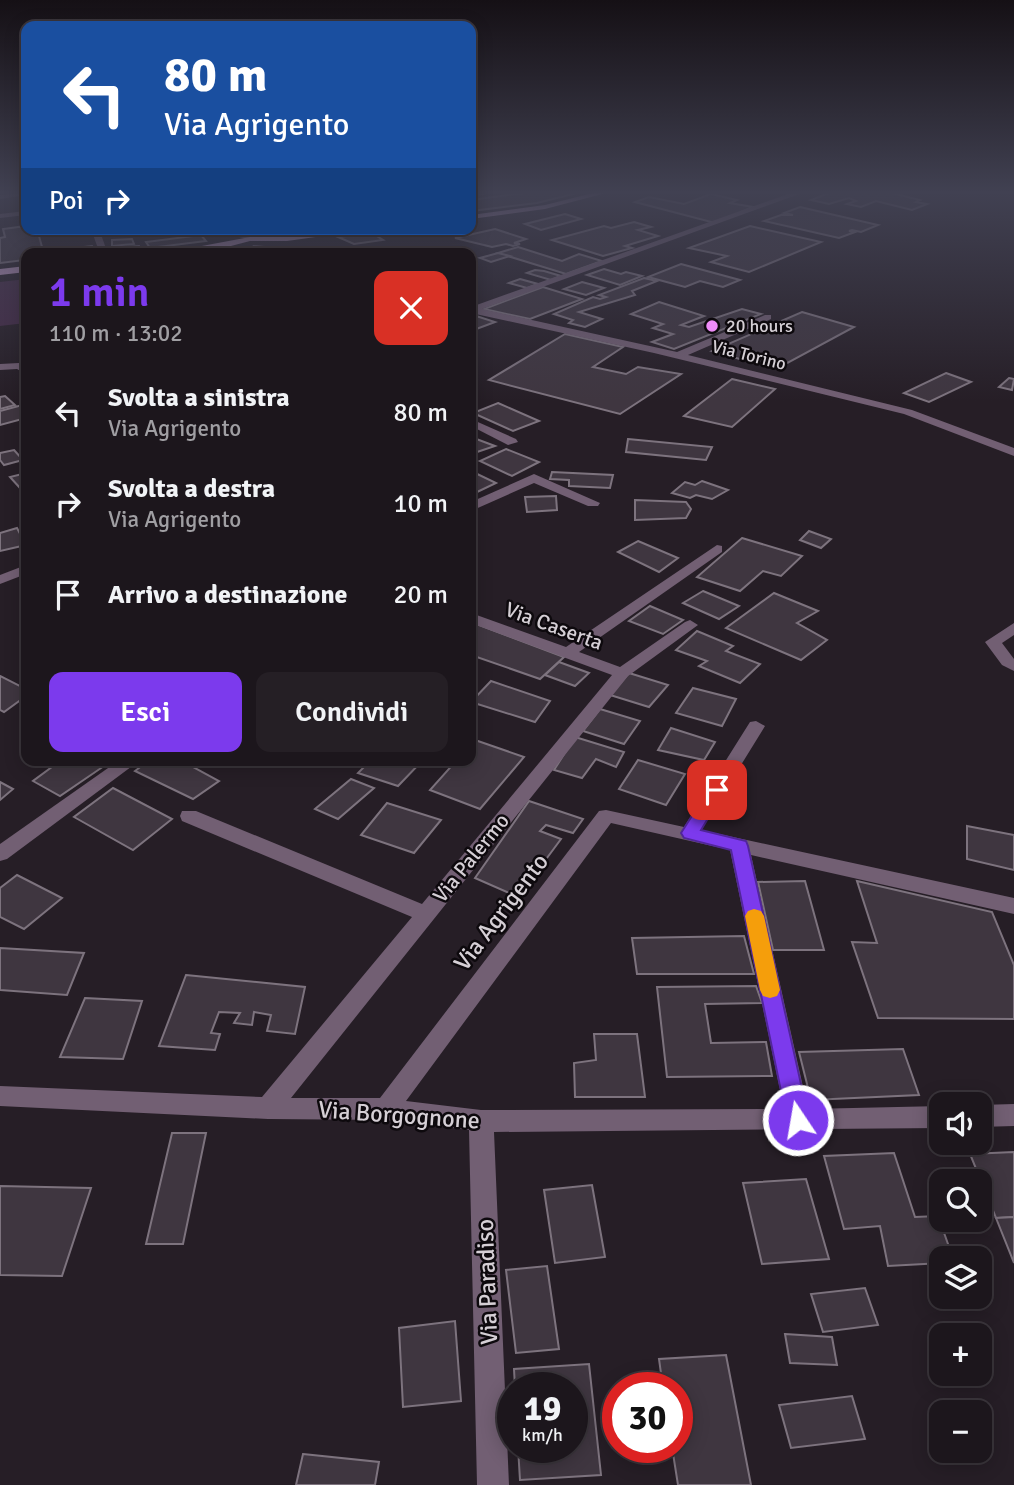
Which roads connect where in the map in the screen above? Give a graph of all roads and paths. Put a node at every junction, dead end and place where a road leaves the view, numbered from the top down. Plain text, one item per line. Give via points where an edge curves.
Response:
1 (604, 262) edge
2 (21, 270) edge
3 (0, 272) edge
4 (476, 308) edge
5 (476, 311) edge
6 (768, 317) dead end
7 (677, 356) junction
8 (21, 366) edge
9 (0, 367) edge
10 (476, 424) edge
11 (512, 442) dead end
12 (1014, 452) edge
13 (593, 503) dead end
14 (476, 505) edge
15 (717, 549) dead end
16 (21, 571) edge
17 (0, 580) edge
18 (476, 620) edge
19 (690, 625) dead end
20 (1014, 628) edge
21 (566, 654) junction
22 (1014, 666) edge
23 (622, 673) junction
24 (756, 726) dead end
25 (123, 766) edge
26 (189, 816) dead end
27 (690, 833) junction
28 (739, 846) junction
29 (0, 854) edge
30 (1014, 906) edge
31 (426, 914) junction
32 (0, 1096) edge
33 (268, 1108) junction
34 (386, 1109) junction
35 (1014, 1115) edge
36 (992, 1116) edge
37 (929, 1117) edge
38 (798, 1120) junction
39 (481, 1121) junction
40 (493, 1485) edge

1 - 4 street
2 - 3 main road
5 - 7 street, Via Torino
6 - 7 street
7 - 12 street, Via Torino via 908,412
8 - 9 street
10 - 11 street
13 - 14 street via 534,478
15 - 21 street
16 - 17 street
18 - 21 street, Via Caserta
19 - 23 street, Via Palermo
20 - 22 street via 993,642
21 - 23 street, Via Caserta
23 - 31 street, Via Palermo
24 - 27 street
25 - 29 street
26 - 31 street
27 - 28 street, Via Agrigento
27 - 34 street, Via Agrigento via 606,816
28 - 30 street, Via Agrigento
28 - 38 street
31 - 33 street, Via Palermo
32 - 33 street, Via Borgognone
33 - 34 street, Via Borgognone
34 - 39 street, Via Borgognone
35 - 36 street
37 - 38 street, Via Borgognone
38 - 39 street, Via Borgognone
39 - 40 street, Via Paradiso

